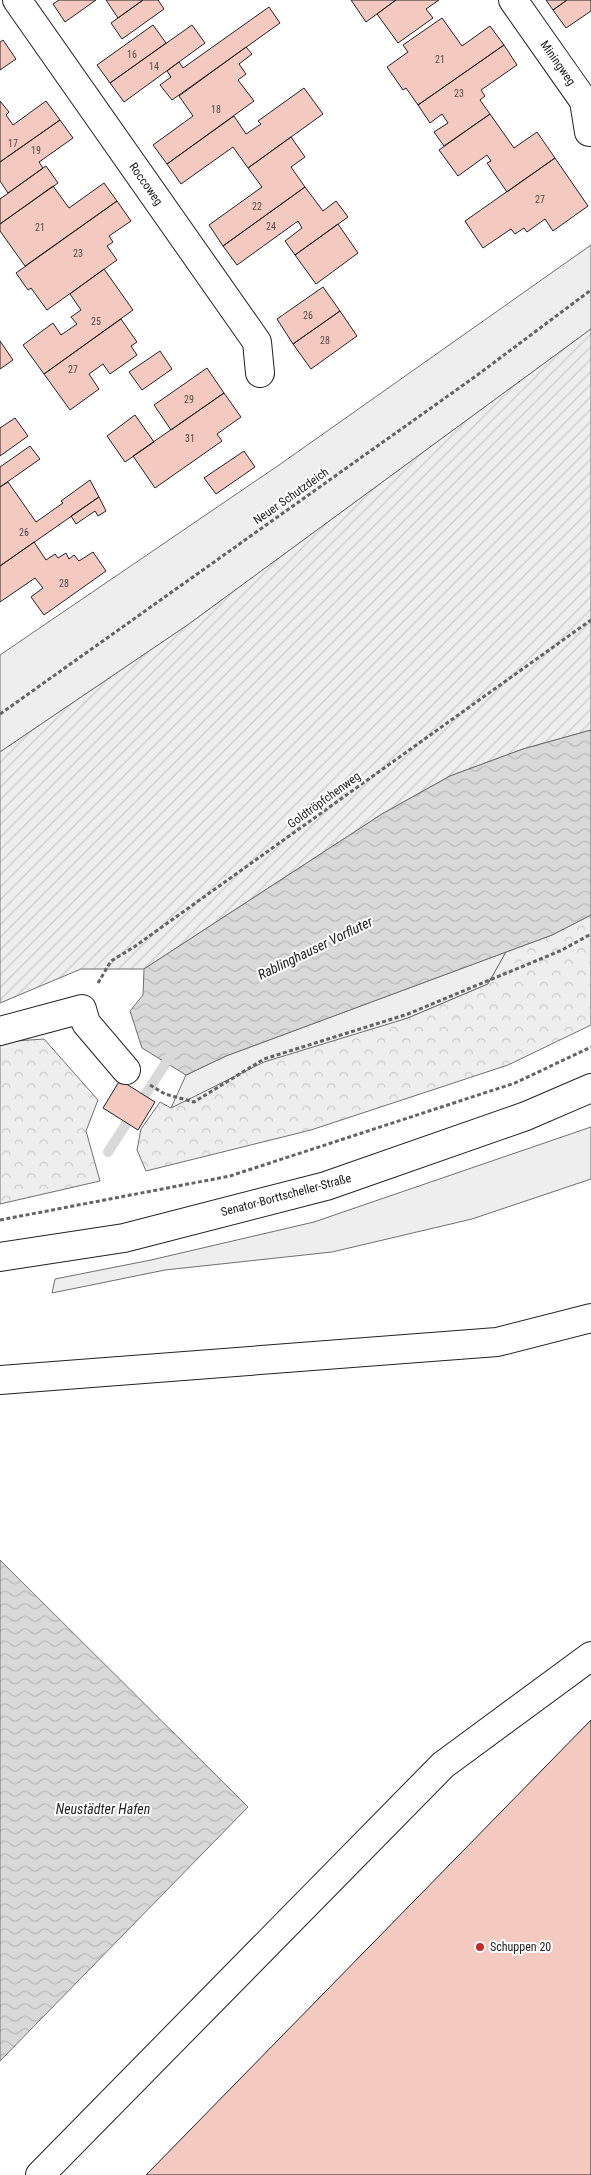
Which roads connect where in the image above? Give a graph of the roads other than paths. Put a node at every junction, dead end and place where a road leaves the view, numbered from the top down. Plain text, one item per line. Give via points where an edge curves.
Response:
1 (17, 0) edge
2 (513, 0) edge
3 (589, 132) dead end
4 (260, 372) dead end
5 (0, 1030) edge
6 (126, 1070) dead end
7 (591, 1088) edge
8 (0, 1257) edge
9 (591, 1318) edge
10 (0, 1380) edge
11 (591, 1656) edge
12 (40, 2175) edge

1 - 4 street, Roccoweg via 257,342
2 - 3 street, Miningweg via 584,101
5 - 6 street via 82,1009 86,1022
7 - 8 street, Senator-Borttscheller-Straße via 526,1116 326,1186 124,1238
9 - 10 street via 497,1342
11 - 12 street via 443,1765

